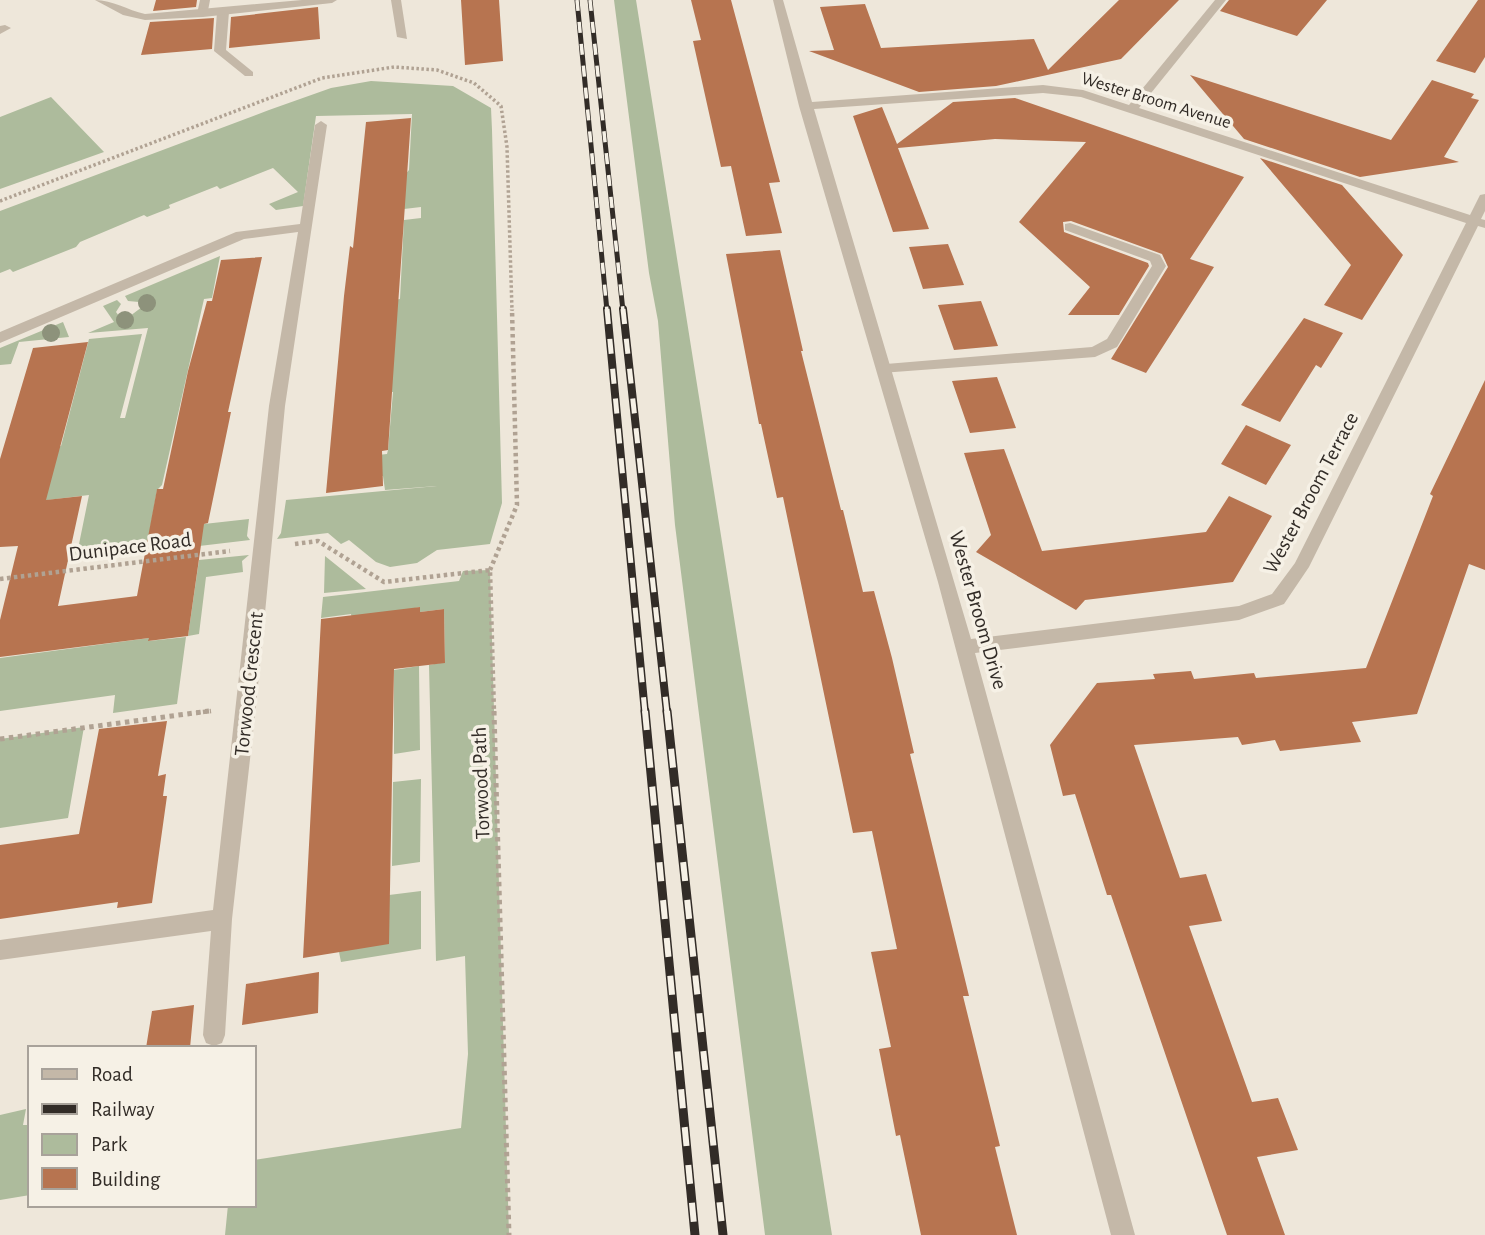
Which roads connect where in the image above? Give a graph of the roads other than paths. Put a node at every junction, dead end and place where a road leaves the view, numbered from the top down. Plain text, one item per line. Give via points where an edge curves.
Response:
1 (100, 0) edge
2 (205, 0) edge
3 (332, 0) edge
4 (396, 0) edge
5 (778, 0) edge
6 (1221, 0) edge
7 (223, 12) junction
8 (203, 14) junction
9 (403, 37) dead end
10 (249, 74) dead end
11 (806, 106) junction
12 (1131, 110) junction
13 (321, 125) dead end
14 (1485, 198) edge
15 (1480, 222) edge
16 (306, 226) junction
17 (1070, 227) dead end
18 (0, 338) edge
19 (886, 369) junction
20 (965, 647) junction
21 (222, 919) junction
22 (0, 950) edge
23 (214, 1035) dead end
24 (1123, 1235) edge

1 - 8 street via 145,17
2 - 8 street
3 - 7 street
4 - 9 street
5 - 11 street, Wester Broom Drive
6 - 12 street
7 - 8 street
7 - 10 street via 220,51
11 - 12 street, Wester Broom Avenue via 1043,89 1083,94
11 - 19 street, Wester Broom Drive
12 - 15 street, Wester Broom Avenue
13 - 16 street, Torwood Crescent
14 - 15 street, Wester Broom Terrace
15 - 20 street, Wester Broom Terrace via 1301,567 1278,599 1239,613
16 - 18 street via 241,235
16 - 21 street, Torwood Crescent via 277,406
17 - 19 street via 1155,258 1159,265 1112,343 1095,352
19 - 20 street, Wester Broom Drive
20 - 24 street, Wester Broom Drive
21 - 22 street
21 - 23 street, Torwood Crescent

